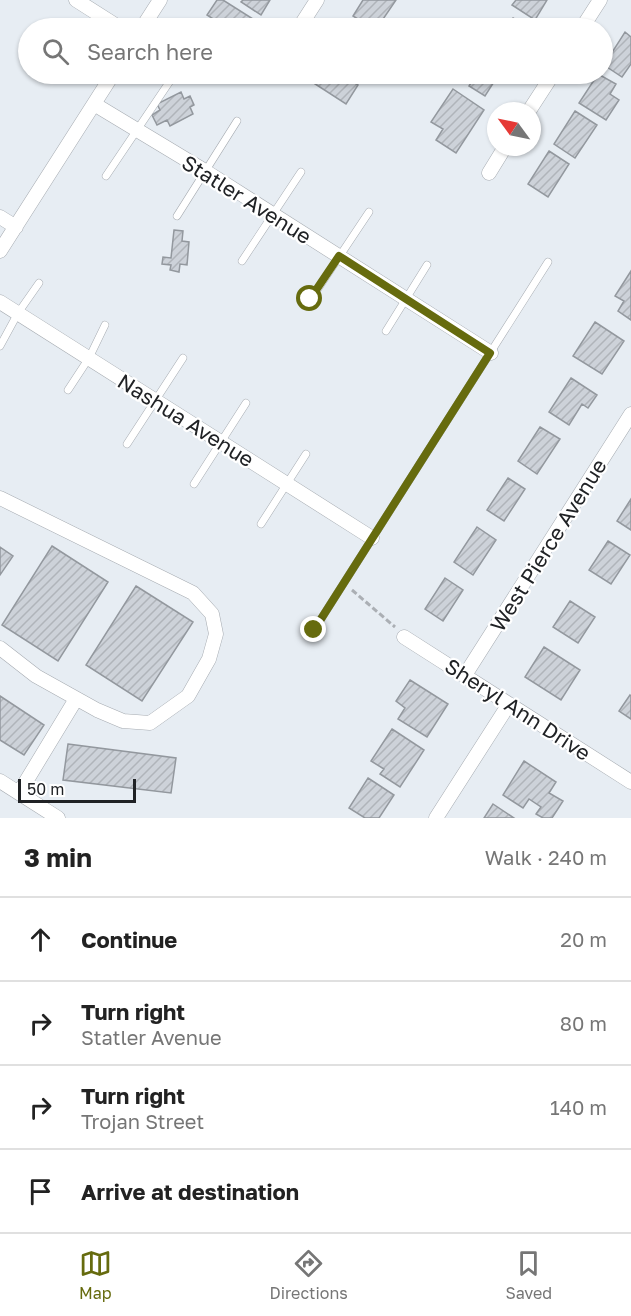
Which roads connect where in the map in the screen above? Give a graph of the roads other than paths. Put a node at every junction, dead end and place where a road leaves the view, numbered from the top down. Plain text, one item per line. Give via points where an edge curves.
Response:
1 (76, 0) edge
2 (160, 0) edge
3 (317, 0) edge
4 (600, 0) edge
5 (104, 18) edge
6 (148, 18) edge
7 (305, 18) edge
8 (588, 18) edge
9 (107, 84) edge
10 (168, 84) edge
11 (547, 84) edge
12 (535, 102) edge
13 (94, 104) junction
14 (237, 121) dead end
15 (137, 130) junction
16 (499, 156) edge
17 (205, 171) junction
18 (301, 172) dead end
19 (489, 173) dead end
20 (106, 177) dead end
21 (369, 212) dead end
22 (273, 215) junction
23 (0, 216) edge
24 (177, 216) dead end
25 (16, 226) junction
26 (0, 251) edge
27 (339, 256) junction
28 (242, 261) dead end
29 (548, 262) dead end
30 (427, 265) dead end
31 (39, 283) dead end
32 (310, 299) dead end
33 (406, 299) junction
34 (0, 302) edge
35 (18, 313) junction
36 (105, 325) dead end
37 (386, 331) dead end
38 (0, 346) edge
39 (490, 353) junction
40 (89, 358) junction
41 (183, 358) dead end
42 (68, 390) dead end
43 (155, 400) junction
44 (246, 403) dead end
45 (631, 414) edge
46 (221, 442) junction
47 (126, 444) dead end
48 (306, 454) dead end
49 (194, 484) dead end
50 (287, 484) junction
51 (0, 498) edge
52 (261, 524) dead end
53 (372, 538) junction
54 (314, 630) dead end
55 (404, 637) road end
56 (0, 648) edge
57 (465, 675) junction
58 (76, 699) junction
59 (509, 704) junction
60 (0, 781) edge
61 (631, 782) edge
62 (20, 793) junction
63 (58, 818) edge
64 (436, 818) edge

1 - 5 street
2 - 6 street
3 - 7 street
4 - 8 street
9 - 13 street
10 - 15 lane
11 - 12 street
13 - 15 street, Statler Avenue
13 - 25 street
14 - 17 lane
15 - 17 street, Statler Avenue
15 - 20 lane
16 - 19 street
17 - 22 street, Statler Avenue
17 - 24 lane
18 - 22 lane
21 - 27 lane
22 - 27 street, Statler Avenue
22 - 28 lane
23 - 25 street
25 - 26 street
27 - 32 lane
27 - 33 street, Statler Avenue
29 - 39 lane
30 - 33 lane
31 - 35 lane
33 - 37 lane
33 - 39 street, Statler Avenue
34 - 35 street, Nashua Avenue
35 - 38 lane
35 - 40 street, Nashua Avenue
36 - 40 lane
39 - 53 lane
40 - 42 lane
40 - 43 street, Nashua Avenue
41 - 43 lane
43 - 46 street, Nashua Avenue
43 - 47 lane
44 - 46 lane
45 - 57 street, West Pierce Avenue
46 - 49 lane
46 - 50 street, Nashua Avenue
48 - 50 lane
50 - 52 lane
50 - 53 street, Nashua Avenue
51 - 58 street via 193,593 212,614 216,634 209,659 188,696 150,723 123,721
53 - 54 lane
55 - 57 street, Sheryl Ann Drive
56 - 58 street via 36,676
57 - 59 street, Sheryl Ann Drive
58 - 62 street
59 - 61 street, Sheryl Ann Drive
59 - 64 street
60 - 62 street
62 - 63 street

